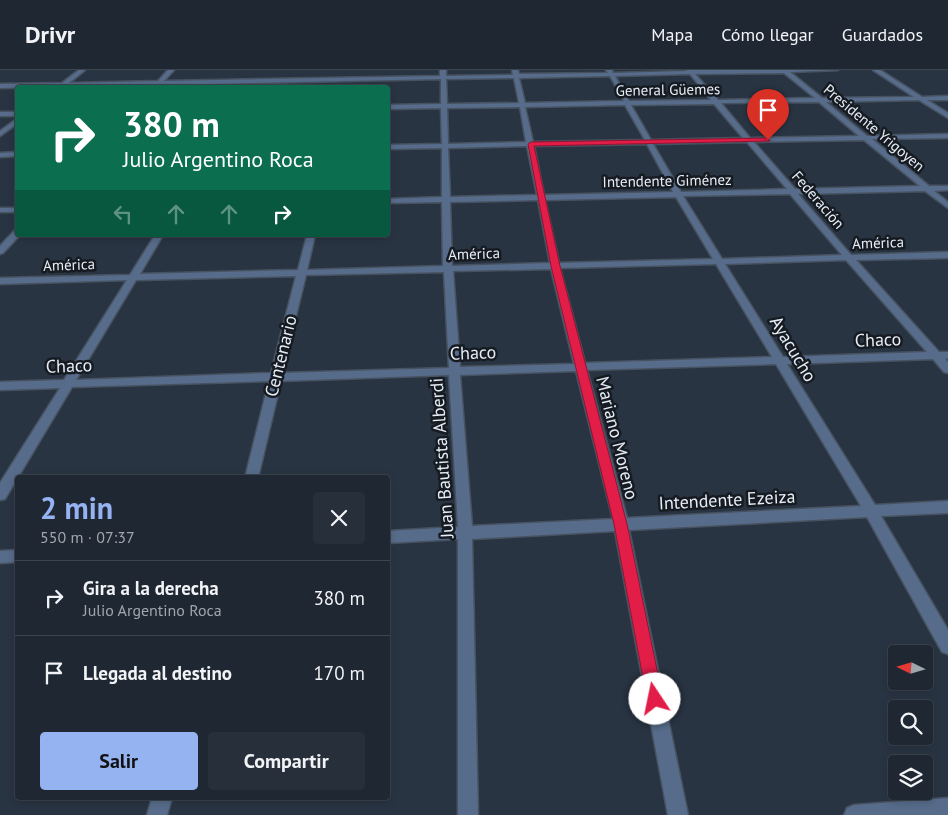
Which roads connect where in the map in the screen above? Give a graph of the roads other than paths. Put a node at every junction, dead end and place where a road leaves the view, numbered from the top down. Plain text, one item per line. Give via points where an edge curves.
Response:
1 (82, 70) edge
2 (171, 70) edge
3 (356, 70) edge
4 (784, 70) edge
5 (835, 70) edge
6 (876, 70) edge
7 (690, 71) edge
8 (610, 72) edge
9 (516, 73) edge
10 (444, 74) edge
11 (261, 78) junction
12 (354, 79) junction
13 (63, 85) edge
14 (158, 85) edge
15 (257, 85) edge
16 (352, 85) edge
17 (0, 86) edge
18 (15, 86) edge
19 (919, 98) junction
20 (948, 98) edge
21 (819, 100) junction
22 (715, 102) junction
23 (627, 103) junction
24 (522, 105) junction
25 (442, 106) junction
26 (390, 107) edge
27 (0, 114) edge
28 (15, 114) edge
29 (948, 116) edge
30 (15, 122) edge
31 (0, 134) edge
32 (948, 136) edge
33 (865, 138) junction
34 (748, 140) junction
35 (649, 142) junction
36 (531, 144) junction
37 (445, 146) junction
38 (390, 147) edge
39 (15, 154) edge
40 (0, 155) edge
41 (948, 188) edge
42 (927, 189) junction
43 (792, 192) junction
44 (678, 194) junction
45 (541, 198) junction
46 (446, 200) junction
47 (390, 201) edge
48 (948, 206) edge
49 (0, 210) edge
50 (15, 210) edge
51 (15, 235) edge
52 (158, 237) edge
53 (310, 237) edge
54 (0, 251) edge
55 (948, 255) edge
56 (849, 258) junction
57 (719, 261) junction
58 (556, 266) junction
59 (448, 269) junction
60 (301, 273) junction
61 (132, 277) junction
62 (0, 280) edge
63 (942, 355) edge
64 (780, 361) junction
65 (581, 367) junction
66 (948, 369) edge
67 (454, 371) junction
68 (276, 377) junction
69 (67, 384) junction
70 (0, 386) edge
71 (252, 475) edge
72 (0, 495) edge
73 (948, 507) edge
74 (871, 511) junction
75 (621, 524) junction
76 (465, 532) junction
77 (390, 537) edge
78 (15, 556) edge
79 (0, 557) edge
80 (948, 646) edge
81 (161, 800) edge
82 (948, 808) edge
83 (157, 815) edge
84 (468, 815) edge
85 (678, 815) edge
86 (854, 815) edge

1 - 13 street
2 - 14 street
3 - 12 street
4 - 5 street
4 - 7 street
4 - 21 street, Presidente Yrigoyen
6 - 19 street
7 - 8 street
7 - 22 street, Federación
8 - 9 street
8 - 23 street, Ayacucho
9 - 10 street
9 - 24 street, Mariano Moreno
10 - 12 street
10 - 25 street, Juan Bautista Alberdi
11 - 12 street
11 - 14 street
11 - 15 street
12 - 16 street
17 - 18 street
19 - 20 street, General Güemes
19 - 21 street, General Güemes
19 - 29 street
21 - 22 street, General Güemes
21 - 33 street, Presidente Yrigoyen
22 - 23 street, General Güemes
22 - 34 street, Federación
23 - 24 street, General Güemes
23 - 35 street, Ayacucho
24 - 25 street, General Güemes
24 - 36 street, Mariano Moreno
25 - 26 street, General Güemes
25 - 37 street, Juan Bautista Alberdi
27 - 28 street
30 - 31 street
32 - 33 street
33 - 34 street
33 - 42 street, Presidente Yrigoyen
34 - 35 street
34 - 43 street, Federación
35 - 36 street
35 - 44 street, Ayacucho
36 - 37 street
36 - 45 street, Mariano Moreno
37 - 38 street
37 - 46 street, Juan Bautista Alberdi
39 - 40 street
41 - 42 street, Intendente Giménez
42 - 43 street, Intendente Giménez
42 - 48 street, Presidente Yrigoyen
43 - 44 street, Intendente Giménez
43 - 56 street, Federación
44 - 45 street, Intendente Giménez
44 - 57 street, Ayacucho
45 - 46 street, Intendente Giménez
45 - 58 street, Mariano Moreno
46 - 47 street, Intendente Giménez
46 - 59 street, Juan Bautista Alberdi
49 - 50 street
51 - 54 street
52 - 61 street
53 - 60 street, Centenario
55 - 56 street, América
56 - 57 street, América
56 - 63 street, Federación
57 - 58 street, América
57 - 64 street, Ayacucho
58 - 59 street, América
58 - 65 street, Mariano Moreno
59 - 60 street, América
59 - 67 street, Juan Bautista Alberdi
60 - 61 street, América
60 - 68 street, Centenario
61 - 62 street, América
61 - 69 street
63 - 64 street, Chaco
63 - 66 street, Federación
64 - 65 street, Chaco
64 - 74 street, Ayacucho
65 - 67 street, Chaco
65 - 75 street, Mariano Moreno
67 - 68 street, Chaco
67 - 76 street, Juan Bautista Alberdi
68 - 69 street, Chaco
68 - 71 street, Centenario
69 - 70 street, Chaco
69 - 72 street
73 - 74 street, Intendente Ezeiza
74 - 75 street, Intendente Ezeiza
74 - 80 street, Ayacucho
75 - 76 street, Intendente Ezeiza
75 - 85 street, Mariano Moreno
76 - 77 street, Intendente Ezeiza
76 - 84 street, Juan Bautista Alberdi
78 - 79 street
81 - 83 street
82 - 86 street

